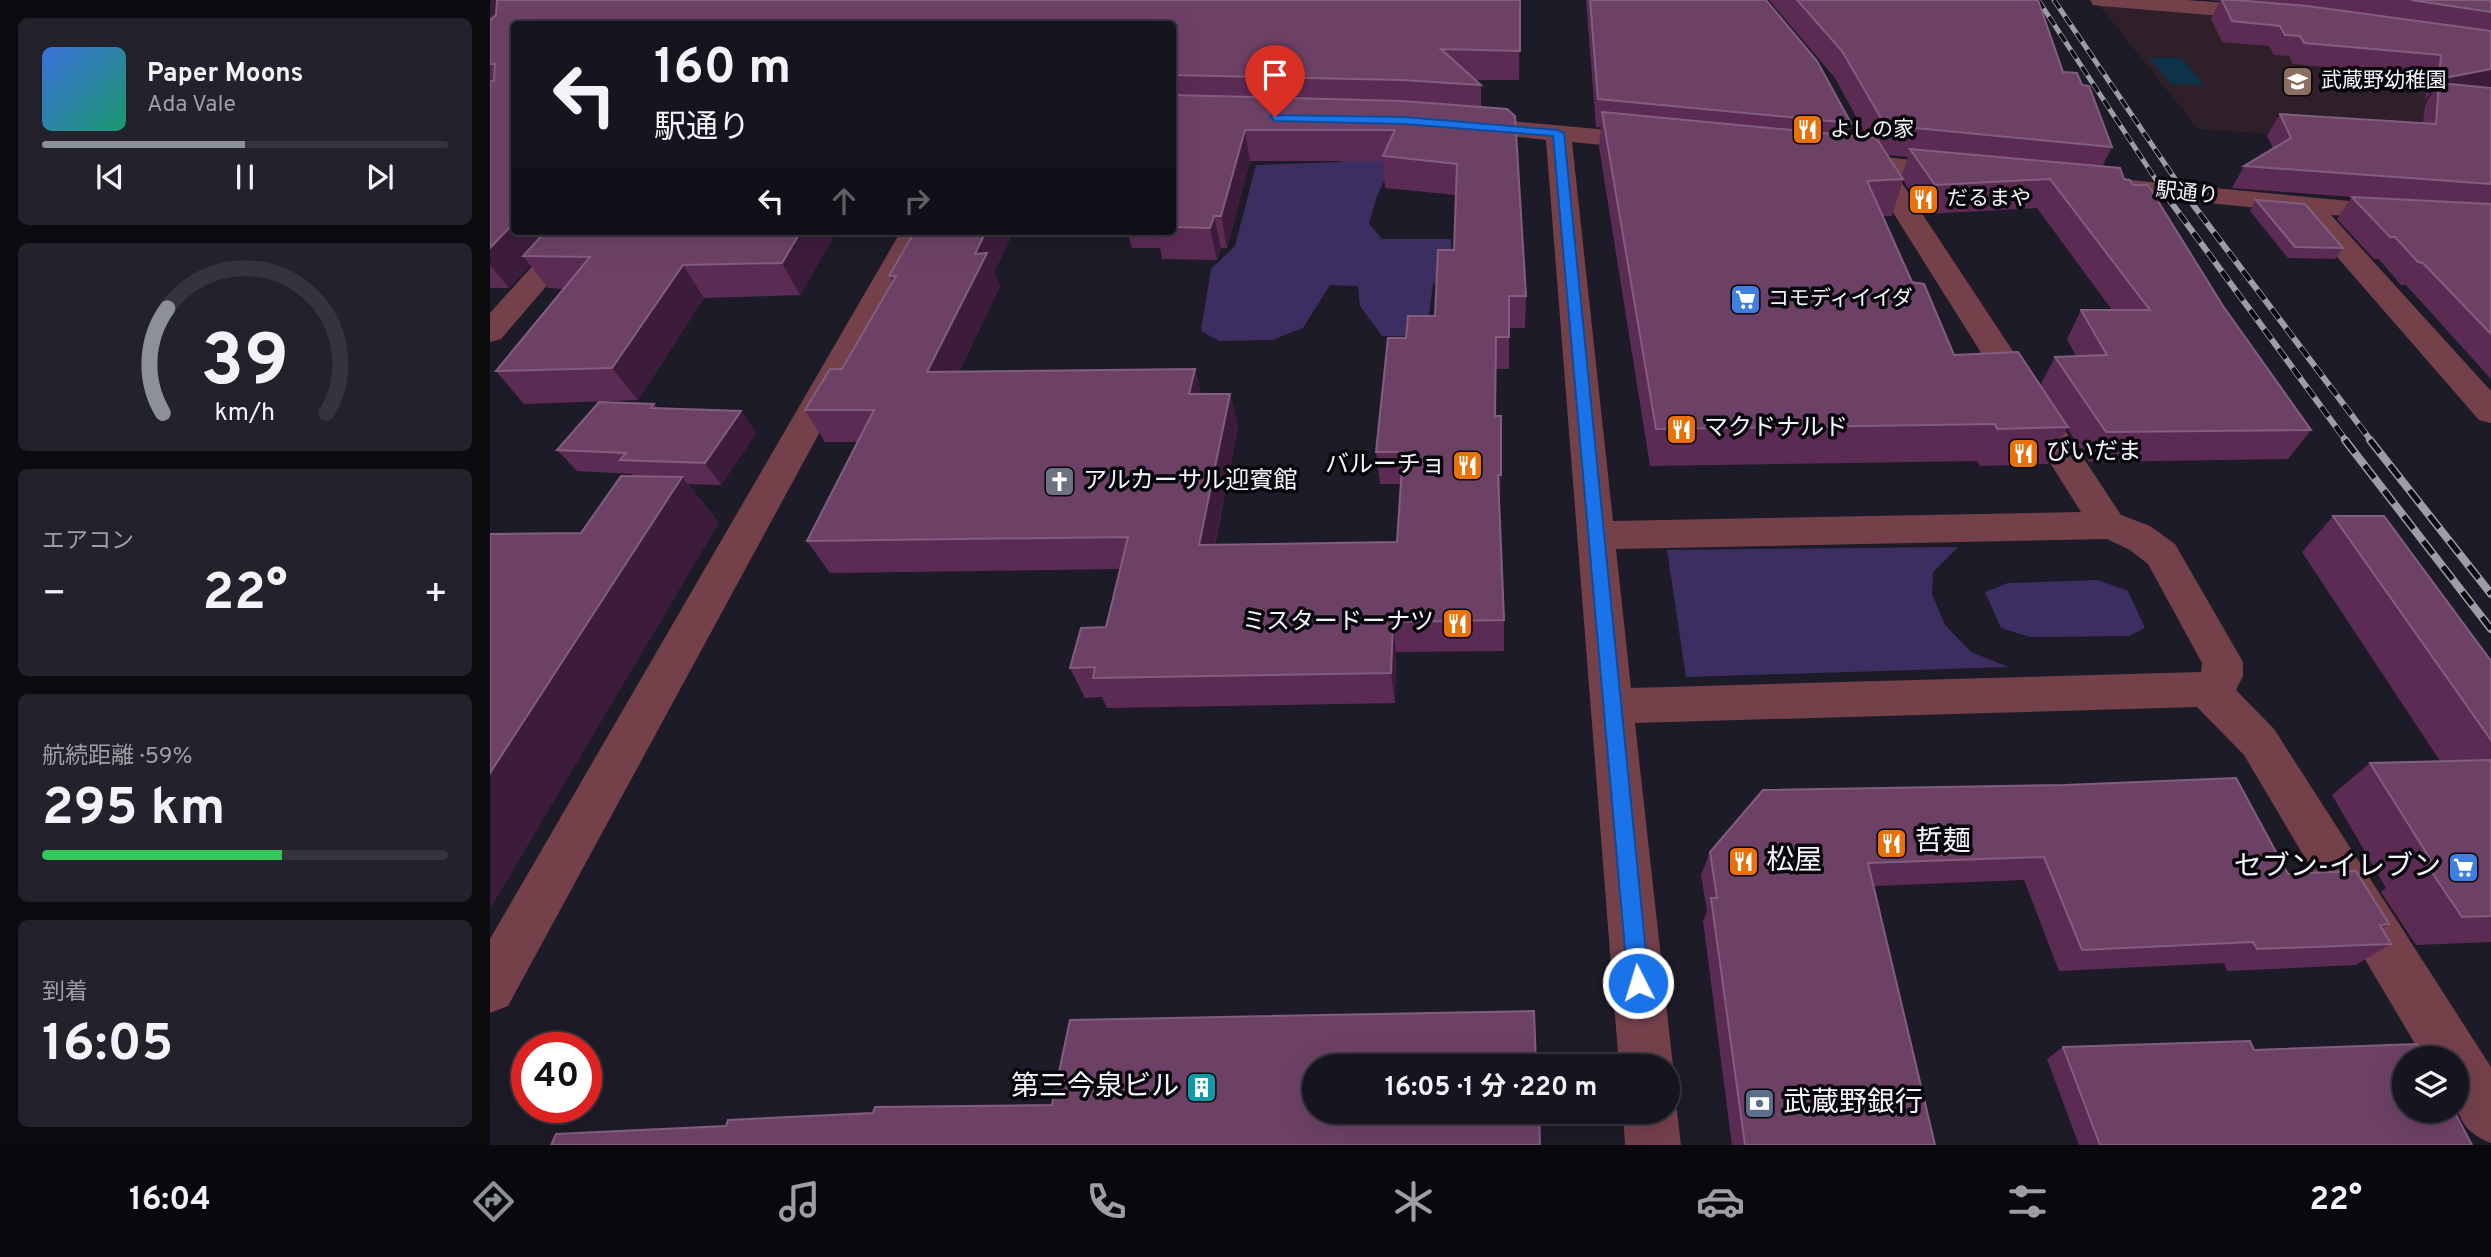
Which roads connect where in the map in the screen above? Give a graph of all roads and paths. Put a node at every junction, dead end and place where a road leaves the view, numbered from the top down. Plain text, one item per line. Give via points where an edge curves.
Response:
1 (2101, 0) edge
2 (2283, 0) edge
3 (1442, 124) edge
4 (1558, 133) junction
5 (1679, 145) edge
6 (1866, 156) junction
7 (1813, 158) edge
8 (1975, 173) edge
9 (2068, 182) edge
10 (2307, 206) junction
11 (2491, 217) edge
12 (576, 235) edge
13 (913, 235) edge
14 (490, 332) edge
15 (2491, 412) edge
16 (2108, 526) junction
17 (1597, 535) junction
18 (2207, 689) junction
19 (1613, 706) junction
20 (490, 988) edge
21 (2447, 1046) edge
22 (1645, 1054) edge
23 (2469, 1081) edge
24 (2491, 1116) edge
25 (1652, 1124) edge
26 (1654, 1145) edge

1 - 2 street via 2292,15
3 - 4 street
4 - 5 street
4 - 17 street
6 - 7 street
6 - 8 street
6 - 16 street
9 - 10 street, 駅通り
10 - 11 street, 駅通り
10 - 15 street
12 - 14 street
13 - 20 street
16 - 17 street
16 - 18 street via 2138,536 2162,554 2222,662 2224,672 2218,683
17 - 19 street
18 - 19 street
18 - 21 street via 2259,742
19 - 22 street
23 - 24 street
25 - 26 street

